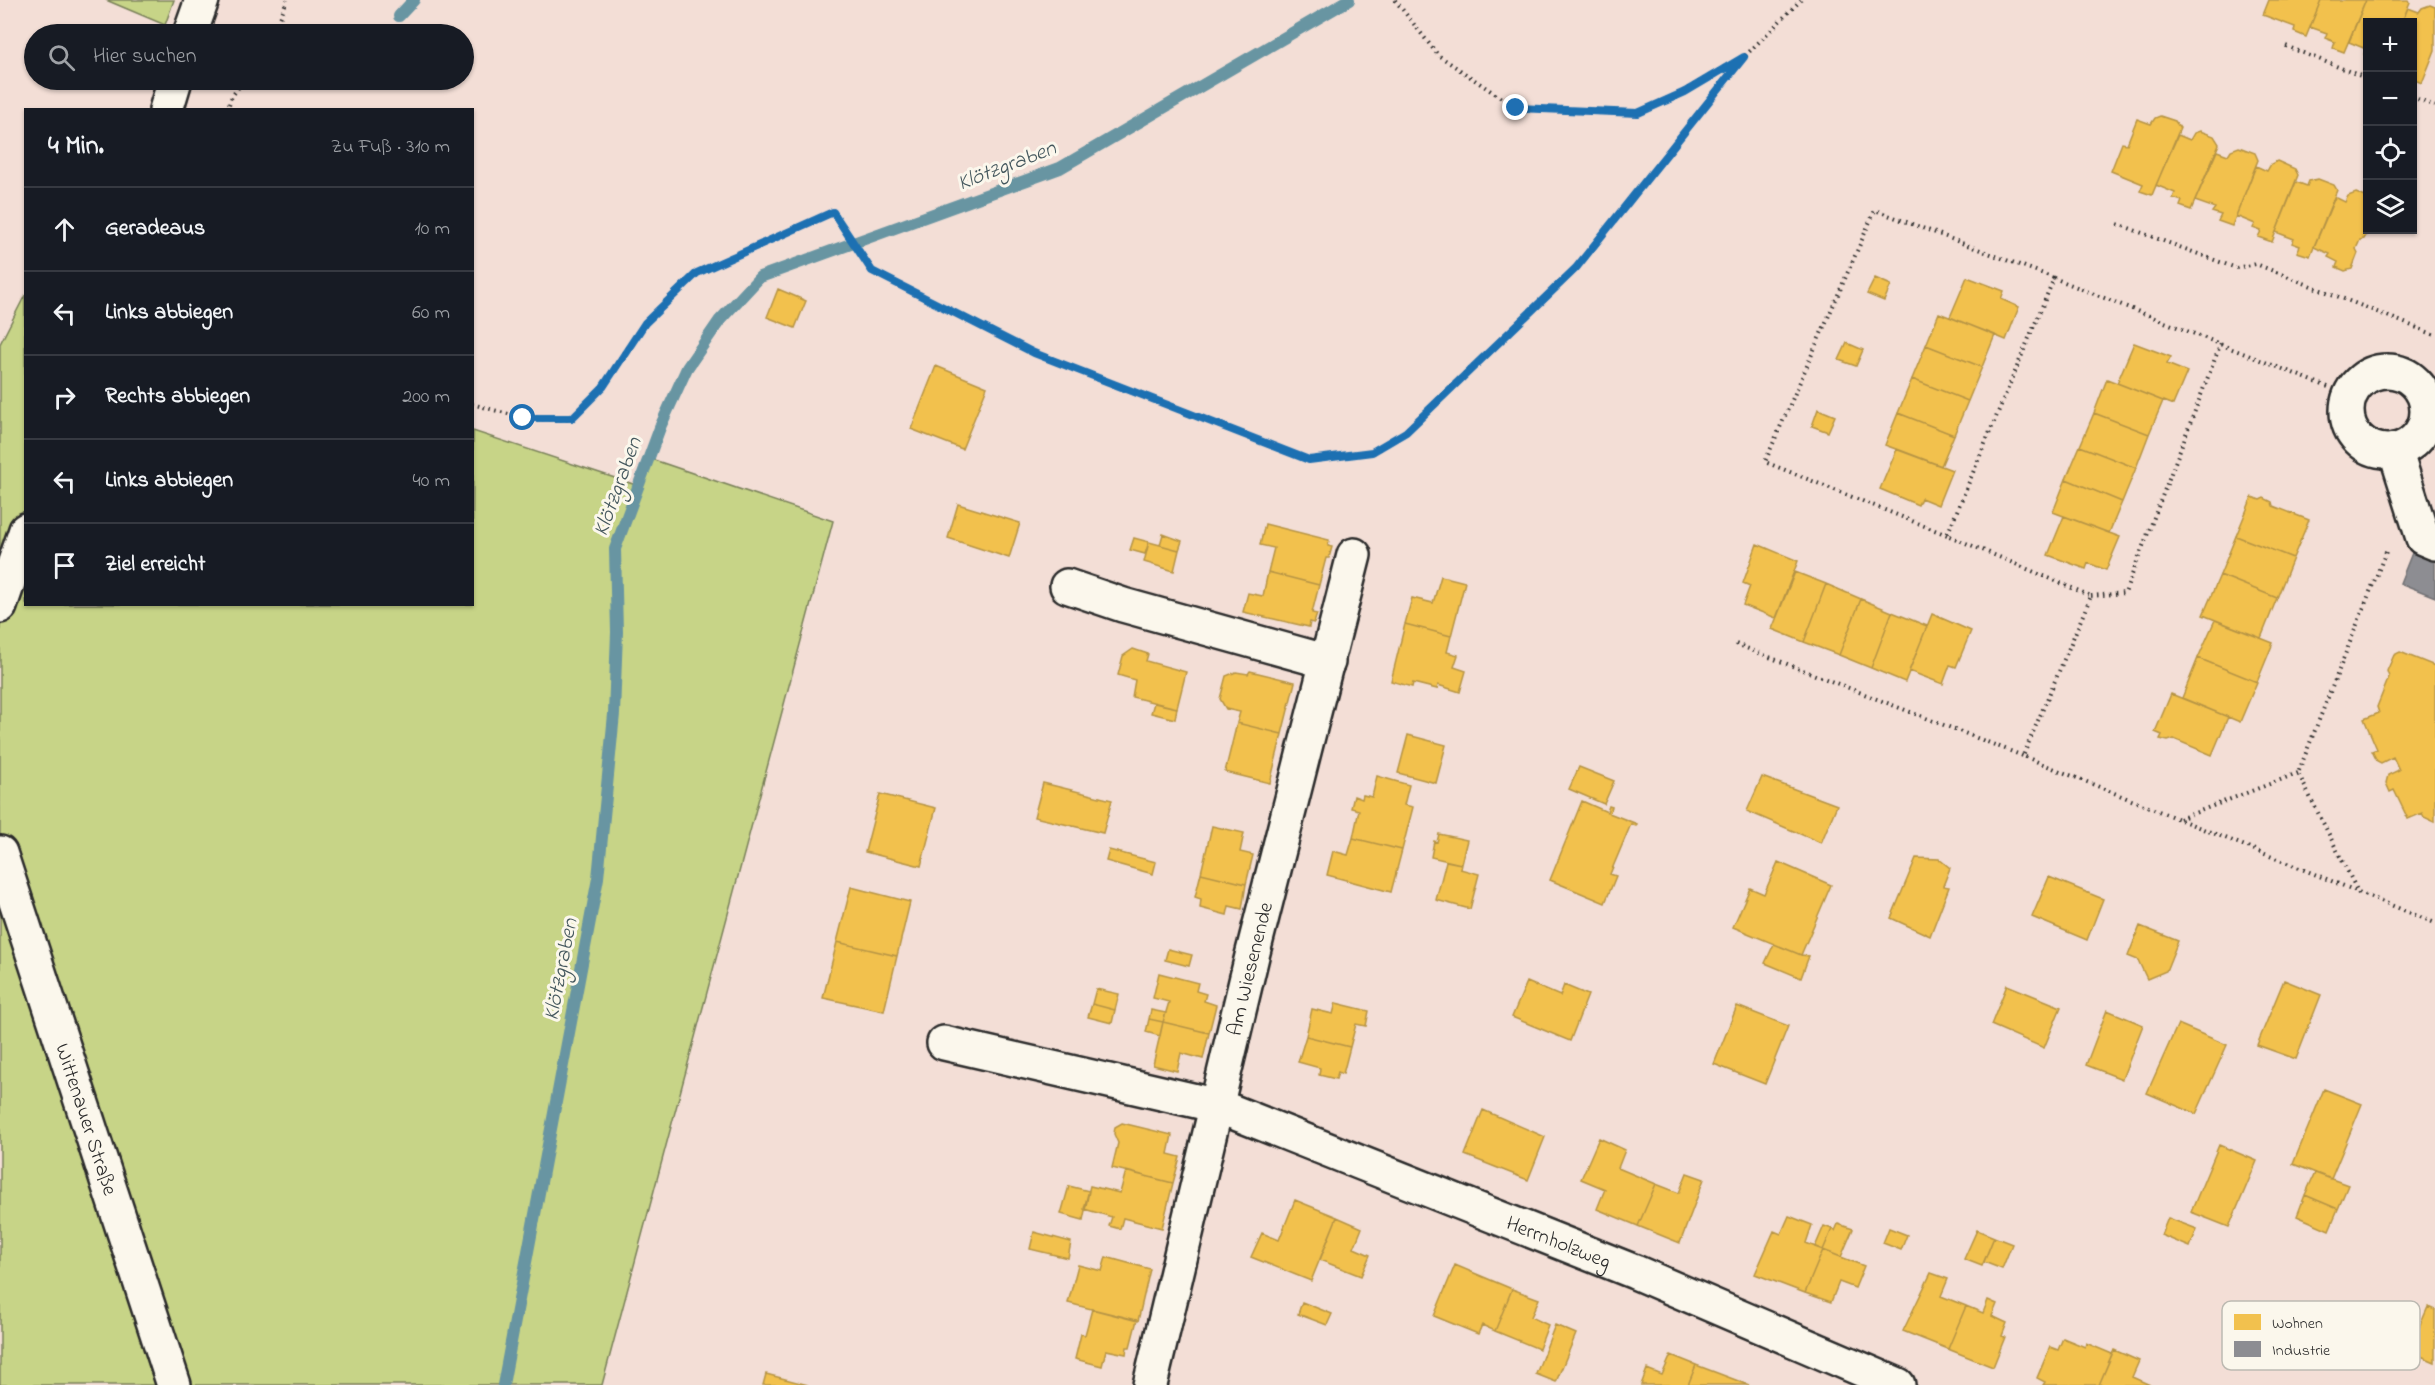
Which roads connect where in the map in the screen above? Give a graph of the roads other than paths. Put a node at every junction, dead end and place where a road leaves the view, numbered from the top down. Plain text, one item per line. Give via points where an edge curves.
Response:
1 (202, 0) edge
2 (194, 24) edge
3 (173, 90) edge
4 (167, 108) edge
5 (2431, 402) edge
6 (2395, 450) junction
7 (24, 537) edge
8 (2435, 543) edge
9 (1354, 555) dead end
10 (1067, 586) dead end
11 (0, 606) edge
12 (1328, 662) junction
13 (0, 853) edge
14 (944, 1043) dead end
15 (1218, 1106) junction
16 (174, 1385) edge
17 (1150, 1385) edge
18 (1898, 1385) edge

1 - 2 street
3 - 4 street
5 - 6 street via 2417,437
5 - 6 street via 2402,373 2378,372 2357,385 2348,408 2353,431 2371,447
6 - 8 street via 2423,538
7 - 11 street
9 - 12 street, Am Wiesenende
10 - 12 street
12 - 15 street, Am Wiesenende via 1252,956
13 - 16 street, Wittenauer Straße
14 - 15 street, Herrnholzweg
15 - 17 street, Am Wiesenende
15 - 18 street, Herrnholzweg via 1635,1272

